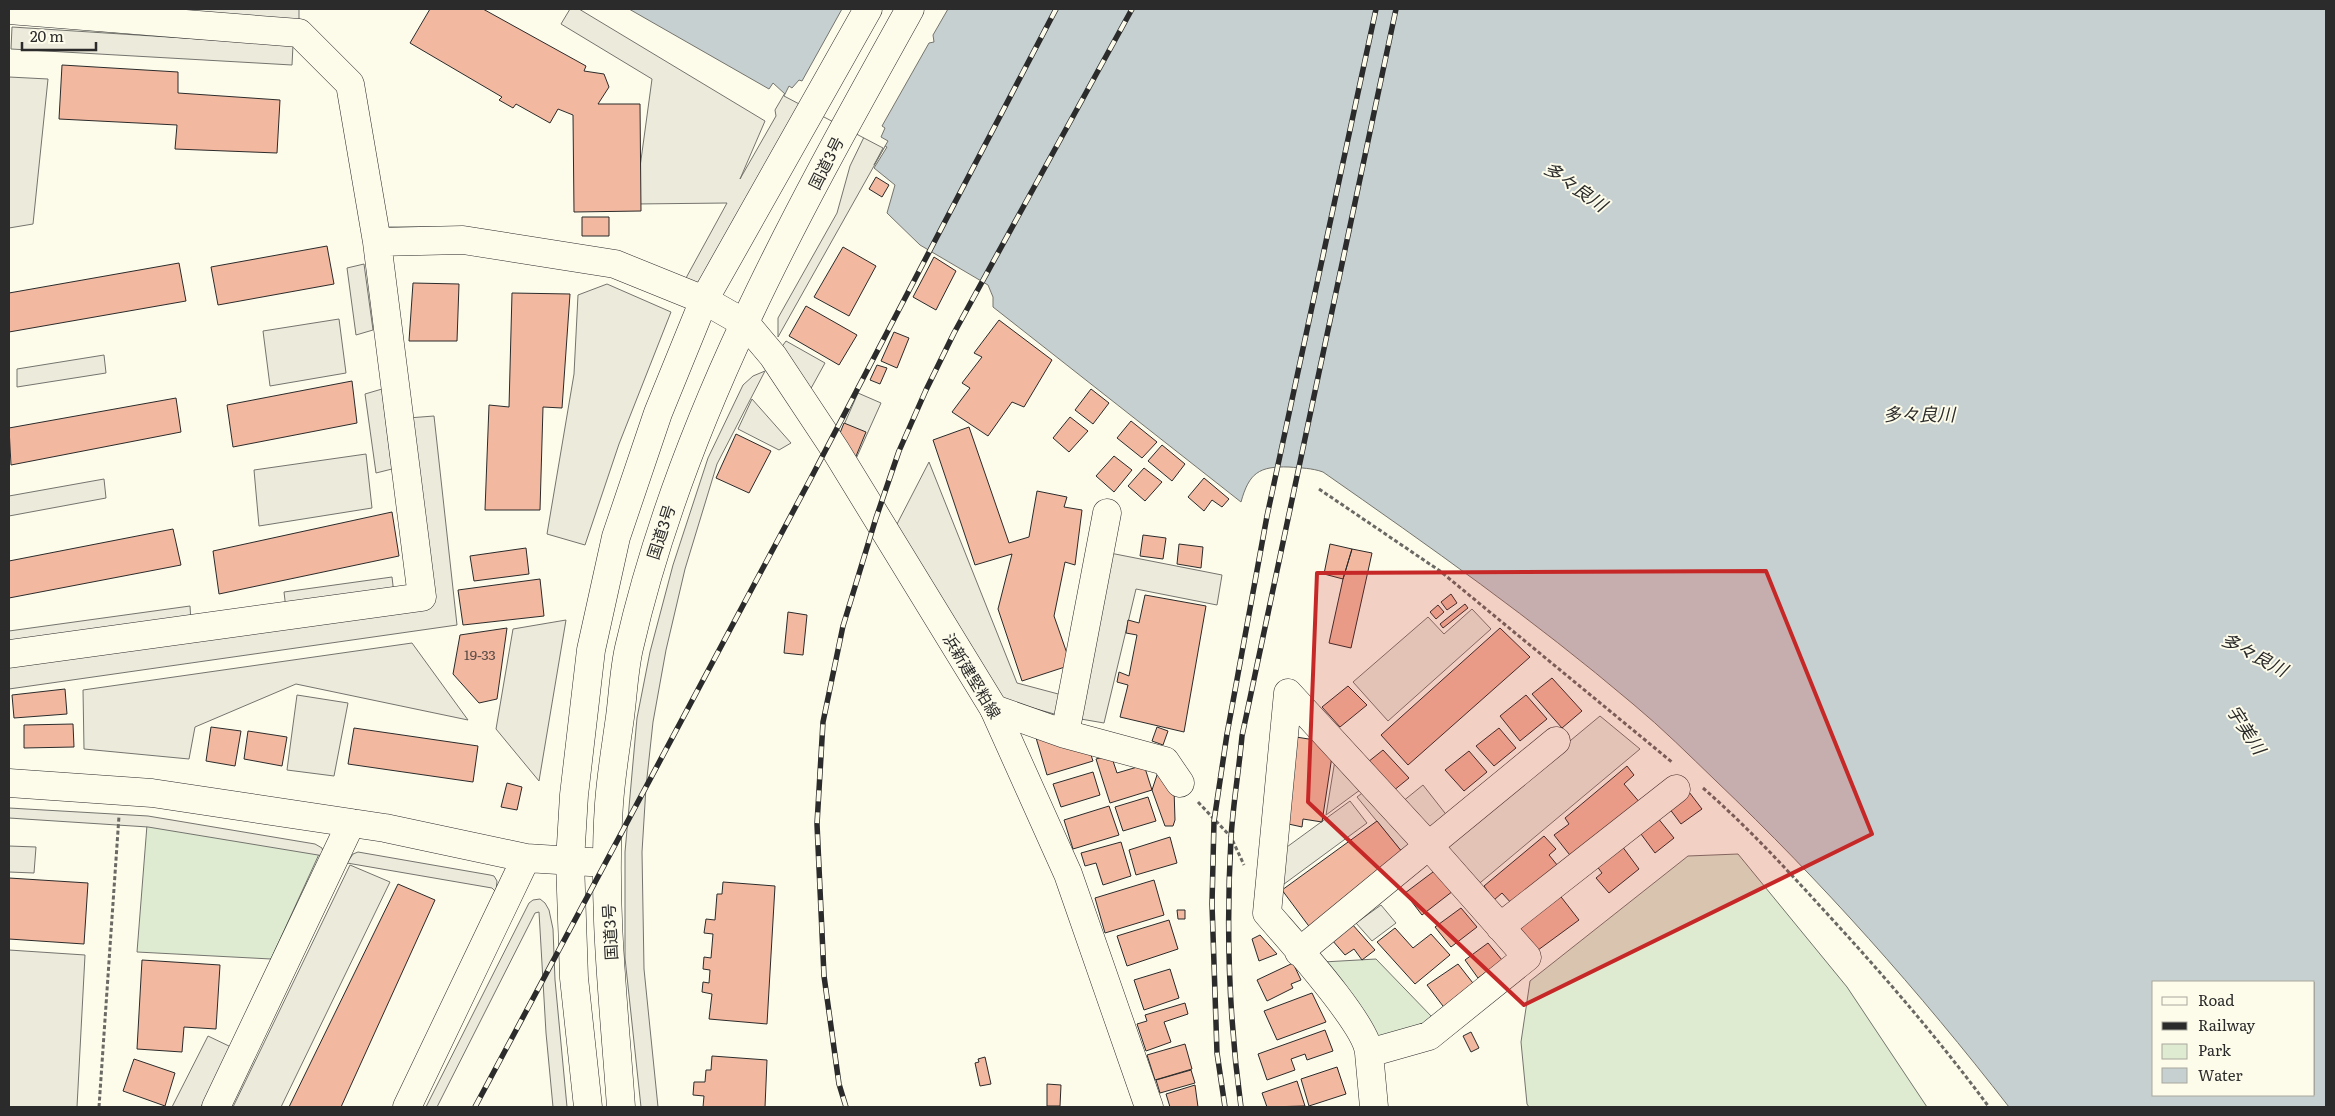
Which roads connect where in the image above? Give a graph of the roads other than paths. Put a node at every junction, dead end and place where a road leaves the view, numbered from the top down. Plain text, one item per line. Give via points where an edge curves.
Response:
1 (868, 9) edge
2 (910, 9) edge
3 (9, 10) edge
4 (377, 242) junction
5 (704, 300) junction
6 (746, 324) junction
7 (1107, 513) dead end
8 (9, 654) edge
9 (994, 709) junction
10 (1065, 734) junction
11 (1556, 741) dead end
12 (9, 783) edge
13 (1180, 783) road end
14 (1676, 789) dead end
15 (351, 823) junction
16 (1429, 846) junction
17 (526, 858) junction
18 (570, 860) junction
19 (606, 863) junction
20 (1500, 927) junction
21 (1299, 952) junction
22 (1369, 1053) junction
23 (216, 1107) edge
24 (407, 1107) edge
25 (588, 1107) edge
26 (621, 1107) edge
27 (1149, 1107) edge
28 (1374, 1107) edge

1 - 5 main road
2 - 6 main road, 国道3号 via 840,135 768,274
3 - 4 main road via 299,33 350,84
4 - 5 main road, 浜新建堅粕線 via 462,240 615,264
4 - 8 main road via 422,598
5 - 6 main road, 浜新建堅粕線
5 - 18 main road via 658,413 616,537 591,650
6 - 9 main road, 浜新建堅粕線 via 773,356 836,451
6 - 19 main road, 国道3号 via 718,378 684,463 649,570 628,651 609,801
7 - 10 main road
9 - 10 main road
9 - 27 main road, 浜新建堅粕線 via 1068,874
10 - 13 main road via 1164,761
11 - 16 main road
12 - 15 main road via 152,793
14 - 20 main road
15 - 17 main road
15 - 23 main road
16 - 20 main road
16 - 21 main road
16 - 21 main road via 1288,693 1267,913
17 - 18 main road
17 - 24 main road
18 - 19 main road
18 - 25 main road via 574,978
19 - 26 main road, 国道3号
20 - 22 main road via 1527,958 1428,1036
21 - 22 main road via 1351,1015 1368,1044
22 - 28 main road

